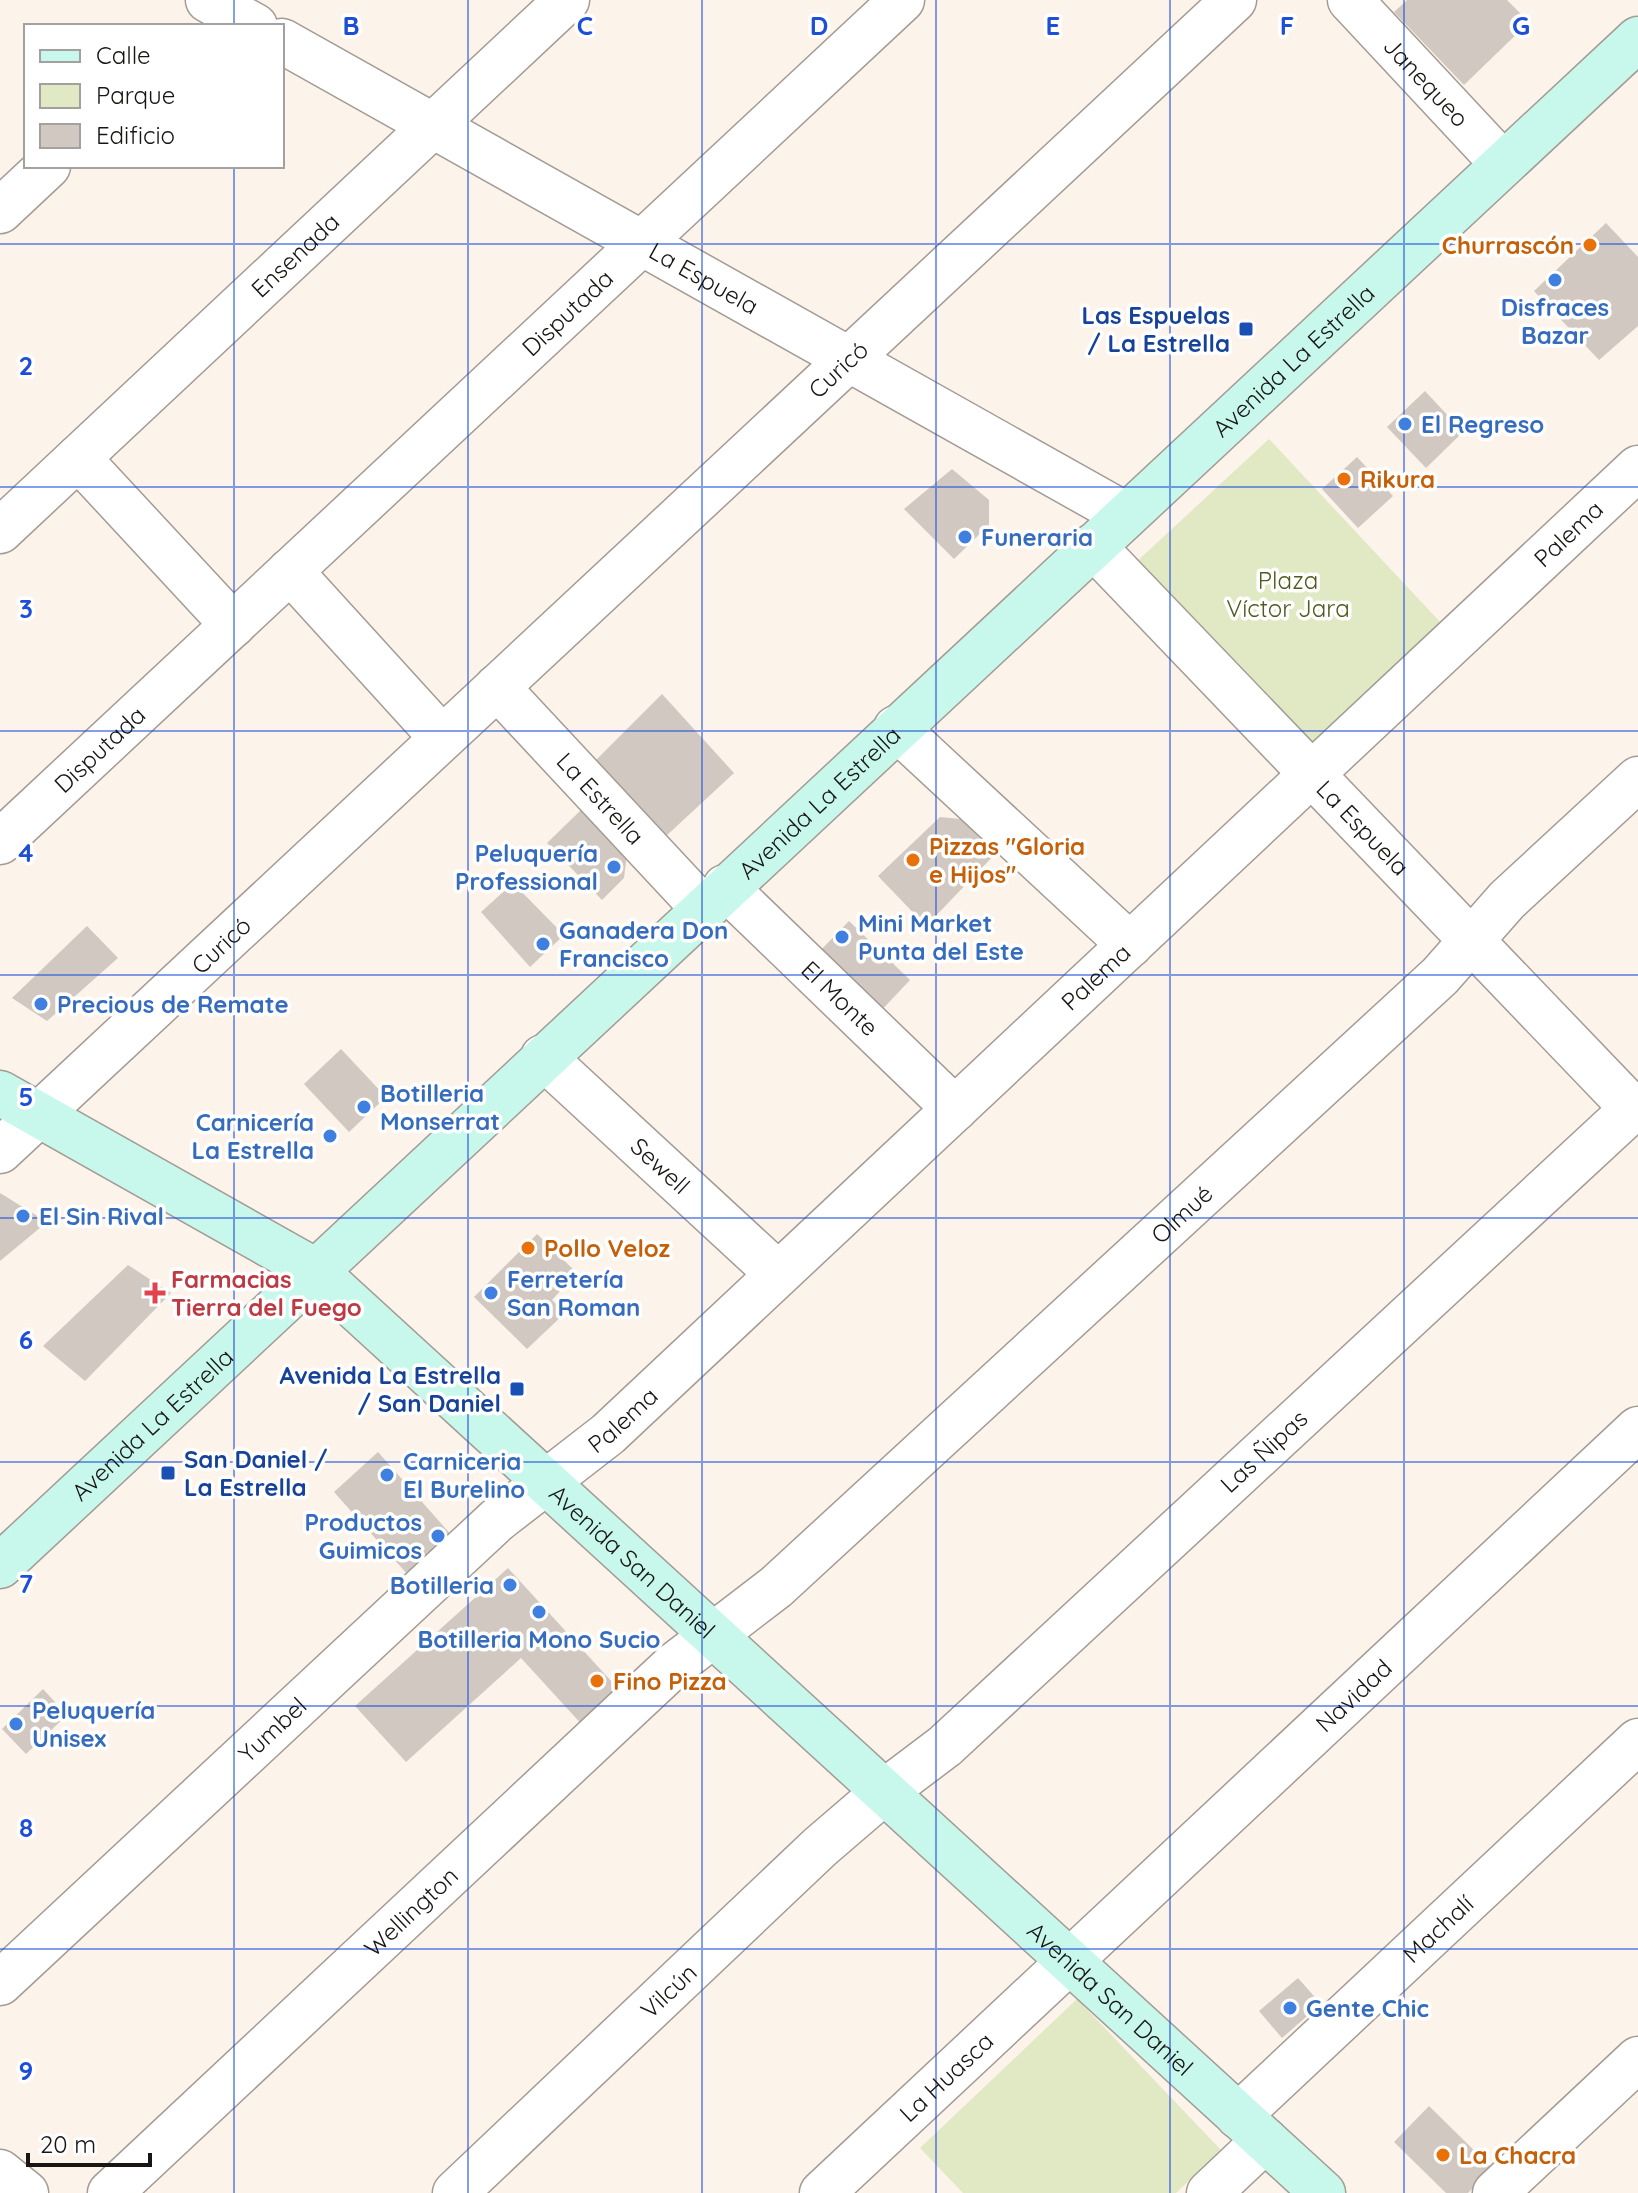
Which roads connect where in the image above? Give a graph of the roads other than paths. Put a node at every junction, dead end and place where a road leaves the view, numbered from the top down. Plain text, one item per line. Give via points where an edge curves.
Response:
1 (567, 0) edge
2 (902, 0) edge
3 (1234, 0) edge
4 (1350, 0) edge
5 (1638, 39) edge
6 (284, 42) edge
7 (433, 126) junction
8 (1503, 164) junction
9 (46, 168) edge
10 (0, 211) edge
11 (642, 243) junction
12 (848, 360) junction
13 (78, 458) junction
14 (1638, 468) edge
15 (8, 507) edge
16 (1126, 515) junction
17 (1093, 546) junction
18 (290, 571) junction
19 (233, 625) junction
20 (497, 687) junction
21 (896, 728) junction
22 (442, 738) junction
23 (1312, 775) junction
24 (1638, 779) edge
25 (0, 842) edge
26 (714, 898) junction
27 (1471, 941) junction
28 (1130, 945) junction
29 (543, 1057) junction
30 (0, 1093) edge
31 (1635, 1107) edge
32 (955, 1109) junction
33 (38, 1115) junction
34 (0, 1151) edge
35 (314, 1270) junction
36 (778, 1274) junction
37 (1638, 1429) edge
38 (547, 1481) junction
39 (0, 1566) edge
40 (714, 1635) junction
41 (1638, 1741) edge
42 (884, 1792) junction
43 (1070, 1962) junction
44 (0, 1983) edge
45 (1638, 2059) edge
46 (1252, 2128) junction
47 (0, 2172) edge
48 (26, 2193) edge
49 (110, 2193) edge
50 (455, 2193) edge
51 (822, 2193) edge
52 (1209, 2193) edge
53 (1323, 2193) edge
54 (1495, 2193) edge

1 - 7 street, Ensenada
2 - 11 street, Disputada
3 - 12 street, Curicó
4 - 8 street, Janequeo
5 - 8 main road, Avenida La Estrella
6 - 7 street, La Espuela
7 - 11 street, La Espuela
7 - 13 street, Ensenada
8 - 16 main road, Avenida La Estrella
9 - 10 street
11 - 12 street, La Espuela
11 - 18 street, Disputada
12 - 16 street, La Espuela
12 - 20 street, Curicó
13 - 15 street, Ensenada
13 - 19 street
14 - 23 street, Palema
16 - 17 main road, Avenida La Estrella
17 - 21 main road, Avenida La Estrella
17 - 23 street, La Espuela
18 - 19 street, Disputada
18 - 22 street
19 - 25 street, Disputada
20 - 22 street, Curicó
20 - 26 street, La Estrella
21 - 26 main road, Avenida La Estrella
21 - 28 street
22 - 33 street, Curicó
23 - 27 street, La Espuela
23 - 28 street, Palema
24 - 27 street, Olmué via 1507,900
26 - 29 main road, Avenida La Estrella
26 - 32 street, El Monte
27 - 31 street, La Espuela
27 - 40 street, Olmué via 1440,976 776,1587
28 - 32 street, Palema
29 - 35 main road, Avenida La Estrella
29 - 36 street, Sewell
30 - 33 main road, Avenida San Daniel
31 - 42 street, Las Ñipas via 945,1746
32 - 36 street, Palema
33 - 34 street, Curicó
33 - 35 main road, Avenida San Daniel
35 - 38 main road, Avenida San Daniel
35 - 39 main road, Avenida La Estrella
36 - 38 street, Palema via 608,1434
37 - 43 street, Navidad
38 - 40 main road, Avenida San Daniel
38 - 44 street, Yumbel via 497,1520
40 - 42 main road, Avenida San Daniel
40 - 49 street, Wellington via 673,1666
41 - 46 street, Machalí
42 - 43 main road, Avenida San Daniel
42 - 50 street, Vilcún
43 - 46 main road, Avenida San Daniel
43 - 51 street, La Huasca
45 - 54 street
46 - 52 street, Machalí
46 - 53 main road, Avenida San Daniel
47 - 48 street

